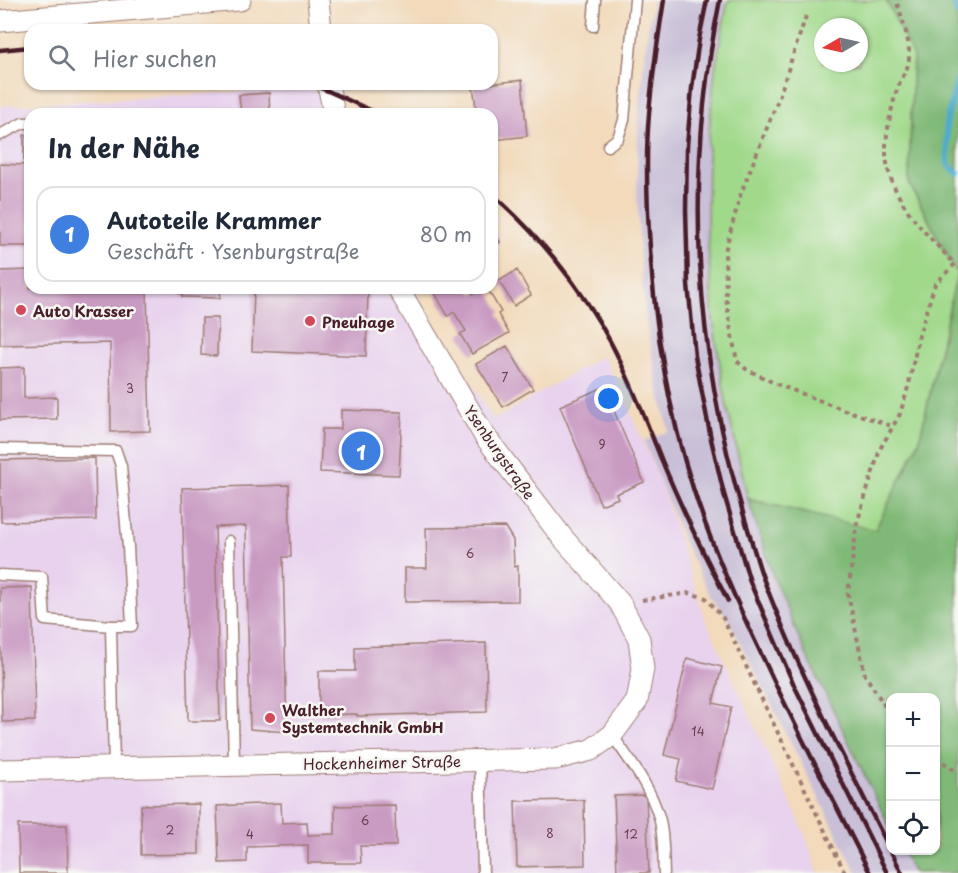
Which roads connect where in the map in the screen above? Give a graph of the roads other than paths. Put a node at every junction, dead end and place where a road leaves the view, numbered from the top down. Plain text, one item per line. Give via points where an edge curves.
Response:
1 (240, 0) edge
2 (318, 0) edge
3 (595, 0) edge
4 (635, 0) edge
5 (0, 21) edge
6 (320, 24) edge
7 (593, 26) dead end
8 (329, 90) edge
9 (333, 108) edge
10 (24, 123) edge
11 (0, 135) edge
12 (608, 146) dead end
13 (402, 294) edge
14 (0, 449) edge
15 (229, 541) dead end
16 (0, 574) edge
17 (620, 603) joint
18 (111, 626) junction
19 (612, 735) junction
20 (480, 760) junction
21 (234, 765) junction
22 (114, 768) junction
23 (0, 770) edge
24 (483, 873) edge
25 (664, 873) edge

1 - 5 street
2 - 6 street
3 - 7 lane
4 - 12 lane via 624,120 618,138
8 - 9 street
10 - 11 lane
13 - 17 street, Ysenburgstraße via 484,435 562,537
14 - 18 lane via 116,451 121,466 132,626
15 - 21 lane
16 - 18 lane via 42,577 45,620
17 - 19 street, Hockenheimer Straße via 639,639 643,669 637,701
18 - 22 lane
19 - 20 street, Hockenheimer Straße via 591,750 555,759
19 - 25 lane via 650,793 659,818
20 - 21 street, Hockenheimer Straße
20 - 24 lane
21 - 22 street, Hockenheimer Straße
22 - 23 street, Hockenheimer Straße

